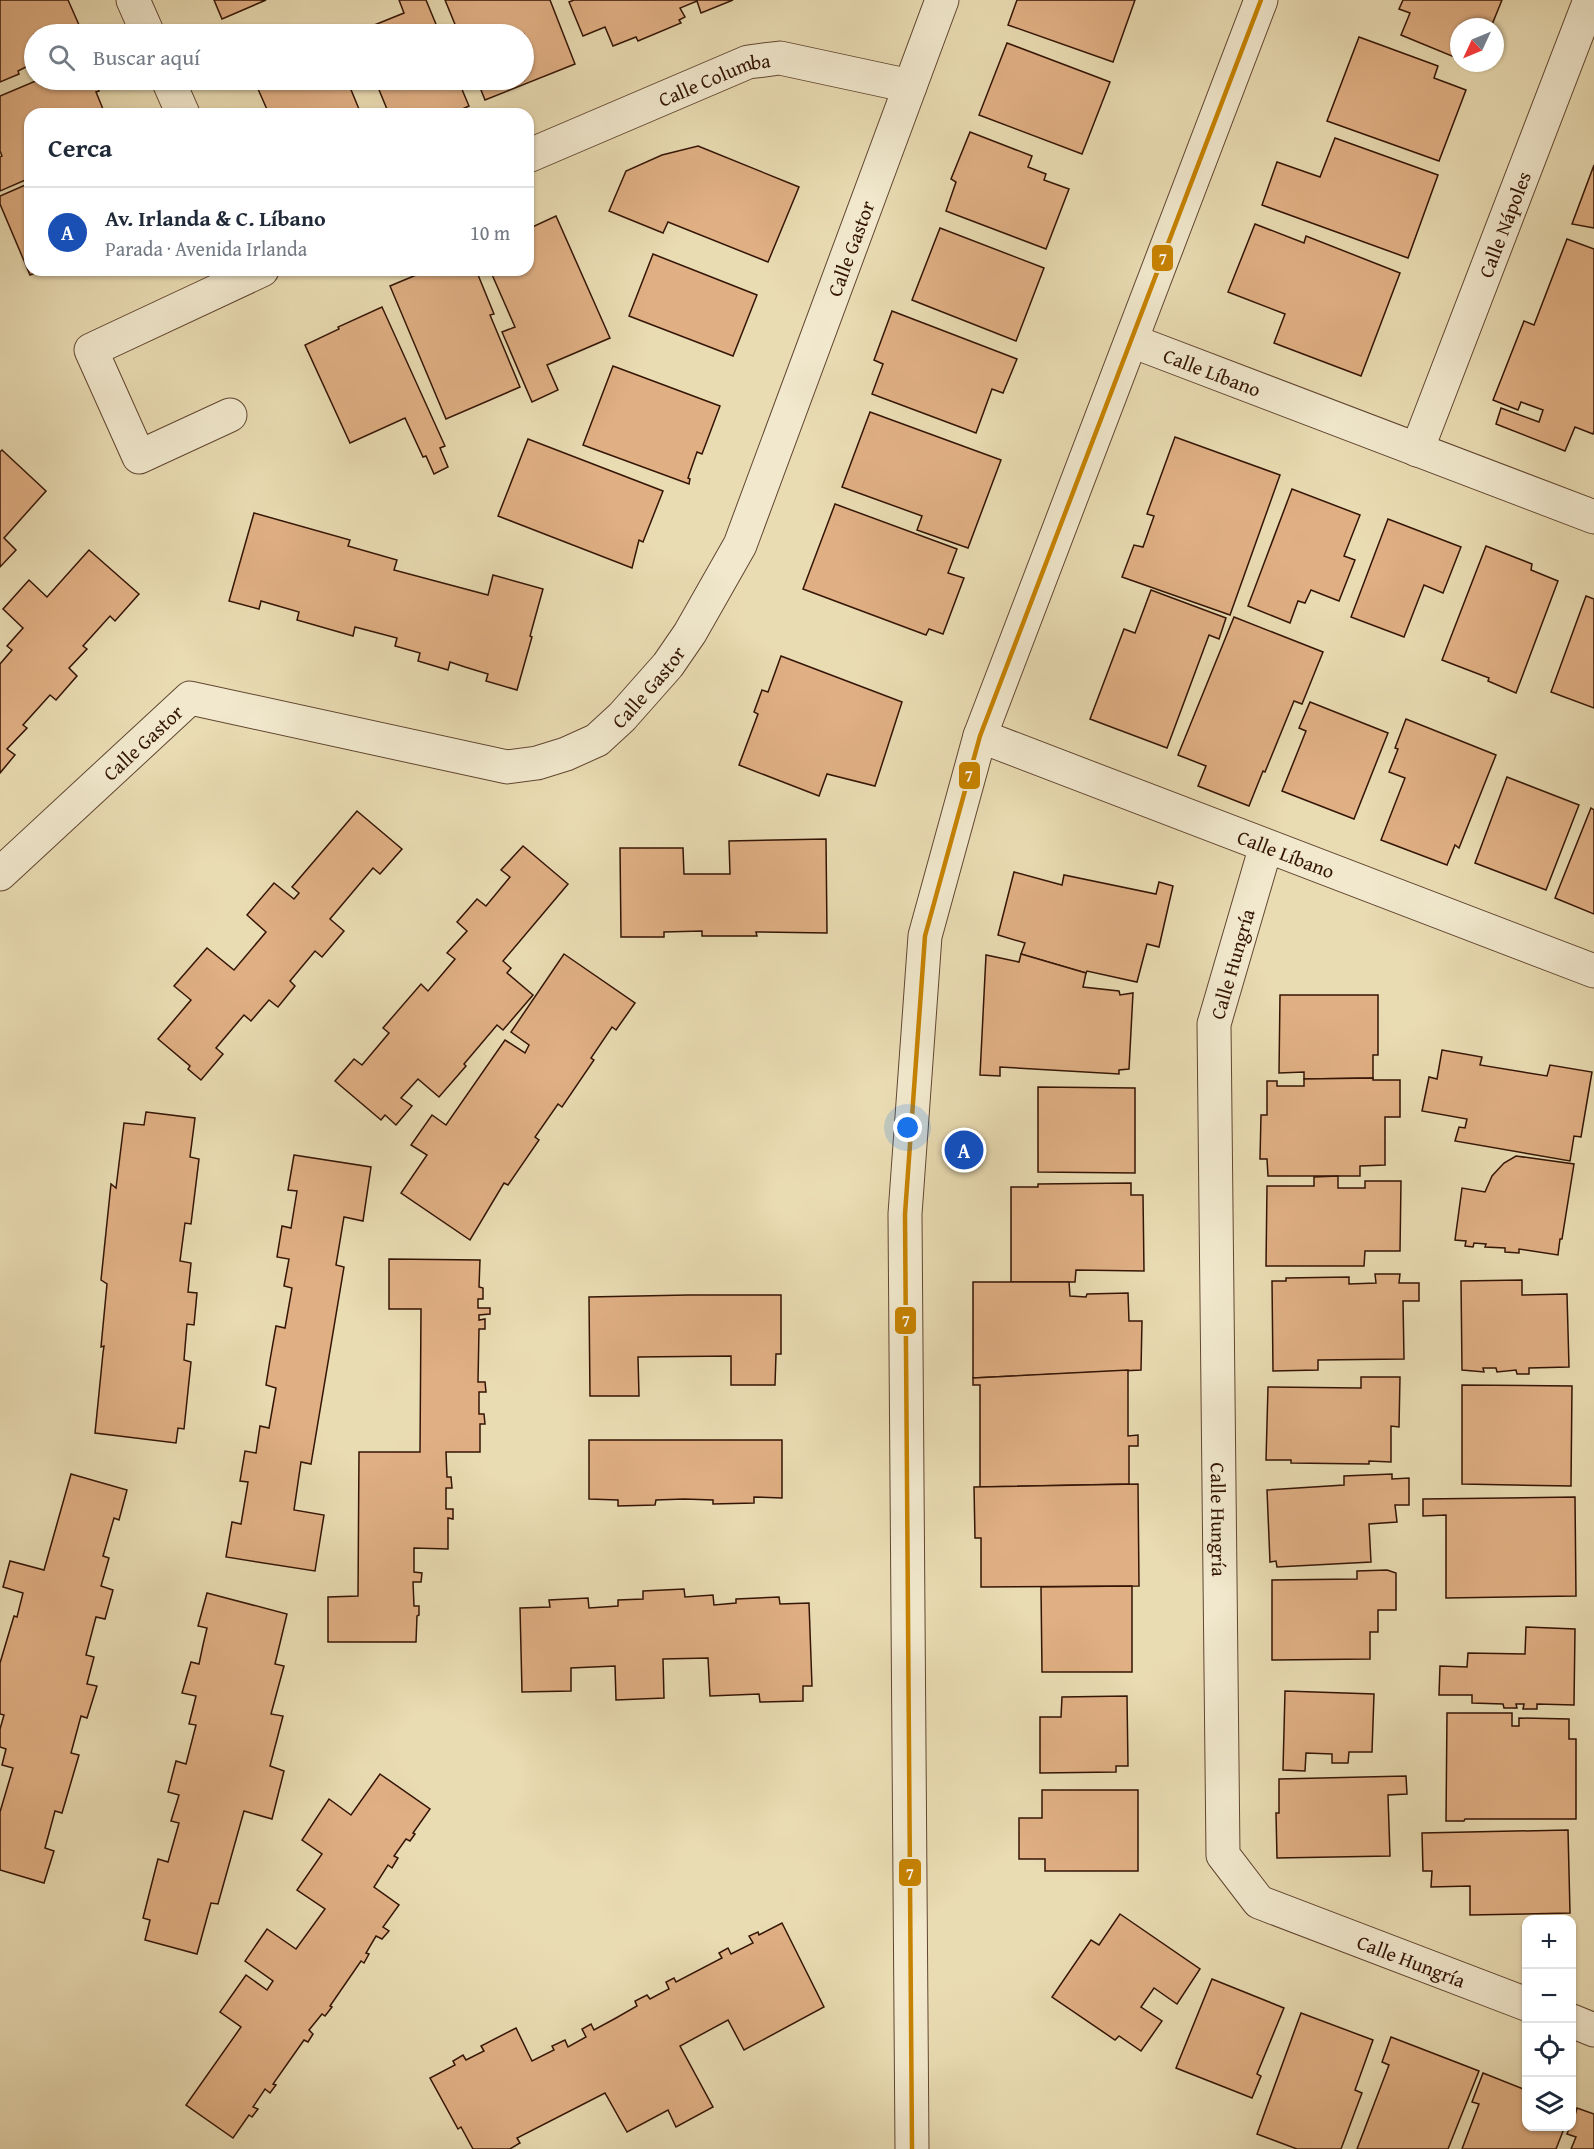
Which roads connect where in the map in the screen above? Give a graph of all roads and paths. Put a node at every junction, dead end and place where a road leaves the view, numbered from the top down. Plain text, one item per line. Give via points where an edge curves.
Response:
1 (134, 0) edge
2 (942, 0) edge
3 (1261, 0) edge
4 (1590, 0) edge
5 (144, 24) edge
6 (910, 86) junction
7 (172, 90) edge
8 (180, 108) edge
9 (534, 153) edge
10 (245, 276) edge
11 (1132, 341) junction
12 (231, 415) dead end
13 (1417, 450) junction
14 (1594, 517) edge
15 (980, 736) junction
16 (1266, 846) junction
17 (0, 874) edge
18 (1594, 971) edge
19 (1522, 2002) edge
20 (1575, 2023) edge
21 (1594, 2030) edge
22 (912, 2149) edge

1 - 5 street
2 - 6 street, Calle Gastor
3 - 11 street
4 - 13 street, Calle Nápoles
6 - 9 street, Calle Columba via 780,58 748,62
6 - 17 street, Calle Gastor via 740,545 669,664 597,740 537,763 507,767 190,698
7 - 8 street
10 - 12 street via 91,350 139,457
11 - 13 street, Calle Líbano
11 - 15 street
13 - 14 street, Calle Líbano
15 - 16 street, Calle Líbano
15 - 22 street via 925,936 905,1214
16 - 18 street, Calle Líbano
16 - 19 street, Calle Hungría via 1214,1024 1223,1855 1259,1902
20 - 21 street

